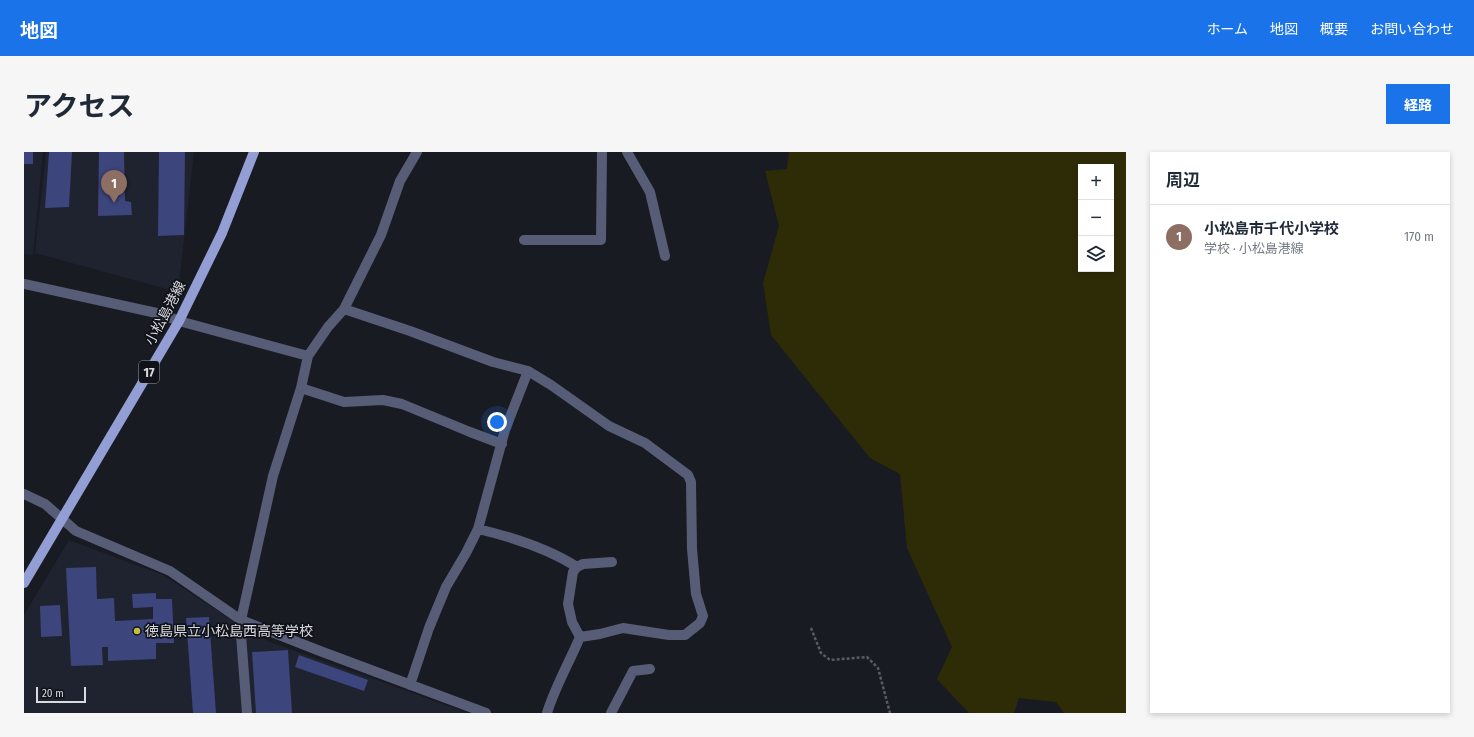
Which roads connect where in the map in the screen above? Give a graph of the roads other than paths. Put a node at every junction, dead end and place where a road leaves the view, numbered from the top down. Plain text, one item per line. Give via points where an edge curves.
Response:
1 (254, 152) edge
2 (417, 152) edge
3 (602, 152) edge
4 (627, 152) edge
5 (524, 240) dead end
6 (664, 256) dead end
7 (24, 284) edge
8 (344, 309) junction
9 (179, 321) junction
10 (308, 356) junction
11 (528, 371) junction
12 (300, 388) junction
13 (502, 444) junction
14 (24, 494) edge
15 (62, 518) junction
16 (478, 529) junction
17 (612, 562) dead end
18 (577, 567) junction
19 (24, 583) edge
20 (241, 620) junction
21 (580, 637) junction
22 (650, 669) dead end
23 (410, 685) junction
24 (247, 713) edge
25 (486, 713) edge
26 (547, 713) edge
27 (611, 713) edge

1 - 9 main road, 小松島港線 / 17 via 222,233
2 - 8 street via 400,181 381,236
3 - 5 street via 601,240
4 - 6 street via 650,192
7 - 9 street via 161,314
8 - 10 street
8 - 11 street via 493,362
9 - 10 street
9 - 15 main road, 小松島港線 / 17
10 - 12 street
11 - 13 street
11 - 21 street via 609,426 650,447 688,475 691,482 696,594 703,616 700,623 685,635 668,636 623,628
12 - 13 street via 344,402 383,400 402,404
12 - 20 street via 273,476
13 - 16 street
14 - 15 street via 45,504
15 - 19 main road, 小松島港線 / 17
15 - 20 street via 76,531 170,570
16 - 18 street via 506,536 561,557
16 - 23 street via 446,587
17 - 18 street via 583,564
18 - 21 street via 573,572 568,604 572,622
20 - 23 street
20 - 24 street
21 - 26 street via 570,663 553,693
22 - 27 street via 632,671
23 - 25 street

